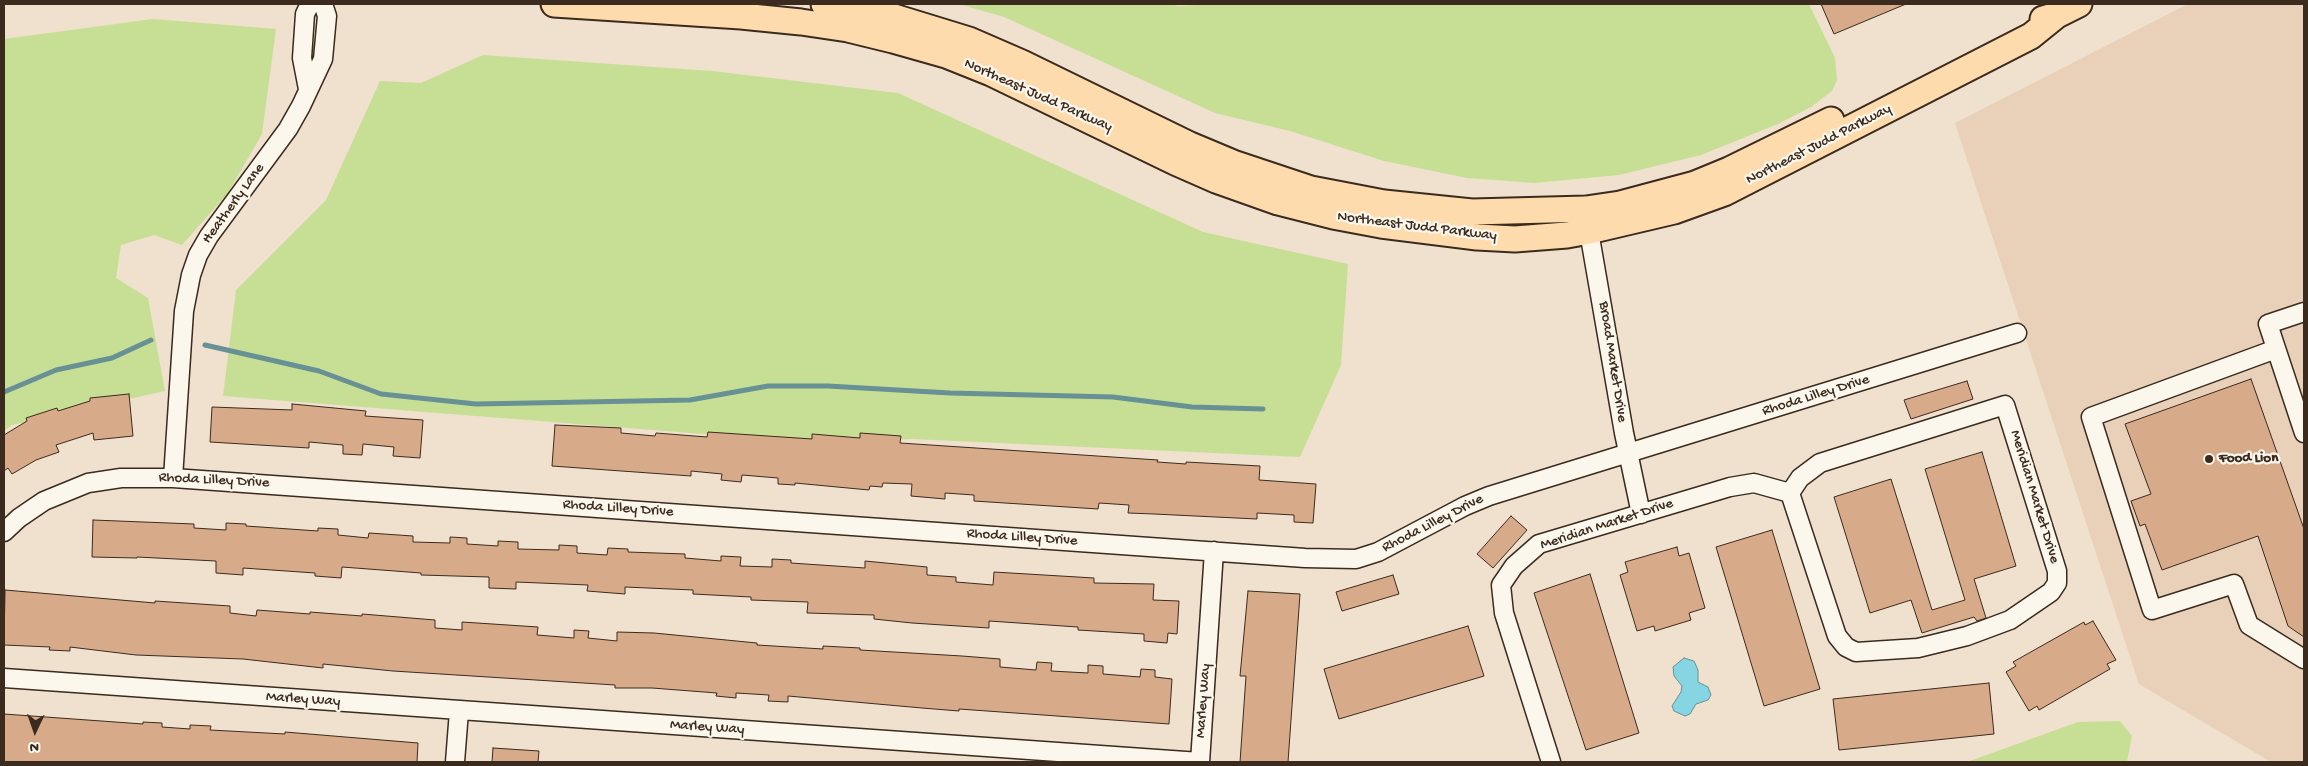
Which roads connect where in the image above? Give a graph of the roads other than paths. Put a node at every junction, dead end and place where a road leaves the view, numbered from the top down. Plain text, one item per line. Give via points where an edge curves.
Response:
1 (310, 4) edge
2 (323, 4) edge
3 (554, 4) edge
4 (824, 4) edge
5 (2080, 4) edge
6 (2055, 9) edge
7 (308, 89) junction
8 (1587, 220) junction
9 (2304, 312) edge
10 (2017, 333) dead end
11 (2276, 349) junction
12 (2304, 433) edge
13 (1629, 454) junction
14 (173, 478) junction
15 (1790, 493) junction
16 (1640, 514) junction
17 (4, 532) edge
18 (1214, 551) junction
19 (2304, 660) edge
20 (4, 678) edge
21 (458, 711) junction
22 (455, 762) edge
23 (1551, 762) edge

1 - 7 street via 302,58
2 - 7 street, Heatherly Lane via 327,16 323,60
3 - 8 highway, Northeast Judd Parkway via 775,20 848,29 893,40 946,55 991,73 1216,180 1278,202 1333,216 1381,225 1515,239
4 - 8 highway, Northeast Judd Parkway via 894,18 969,40 1190,145 1312,189 1384,203
5 - 6 highway, Northeast Judd Parkway
6 - 8 highway, Northeast Judd Parkway via 2031,36 1724,194 1674,211
7 - 14 street, Heatherly Lane via 288,130 209,236 191,275 184,311
8 - 13 street, Broad Market Drive
9 - 11 street via 2268,324
10 - 13 street, Rhoda Lilley Drive
11 - 12 street
11 - 19 street via 2091,417 2152,610 2234,584 2249,625
13 - 16 street, Broad Market Drive
13 - 18 street, Rhoda Lilley Drive via 1489,496 1378,552 1356,559
14 - 17 street, Rhoda Lilley Drive via 121,478 88,483 44,501
14 - 18 street, Rhoda Lilley Drive
15 - 15 street, Meridian Market Drive via 1837,636 1846,647 1856,652 1918,648 1966,636 2010,620 2051,592 2057,583 2057,571 2005,405 1820,463 1800,478
15 - 16 street, Meridian Market Drive via 1754,484 1730,486
16 - 23 street, Meridian Market Drive via 1540,544 1514,566 1501,585 1504,613
18 - 21 street, Marley Way via 1200,762
20 - 21 street, Marley Way
21 - 22 street

